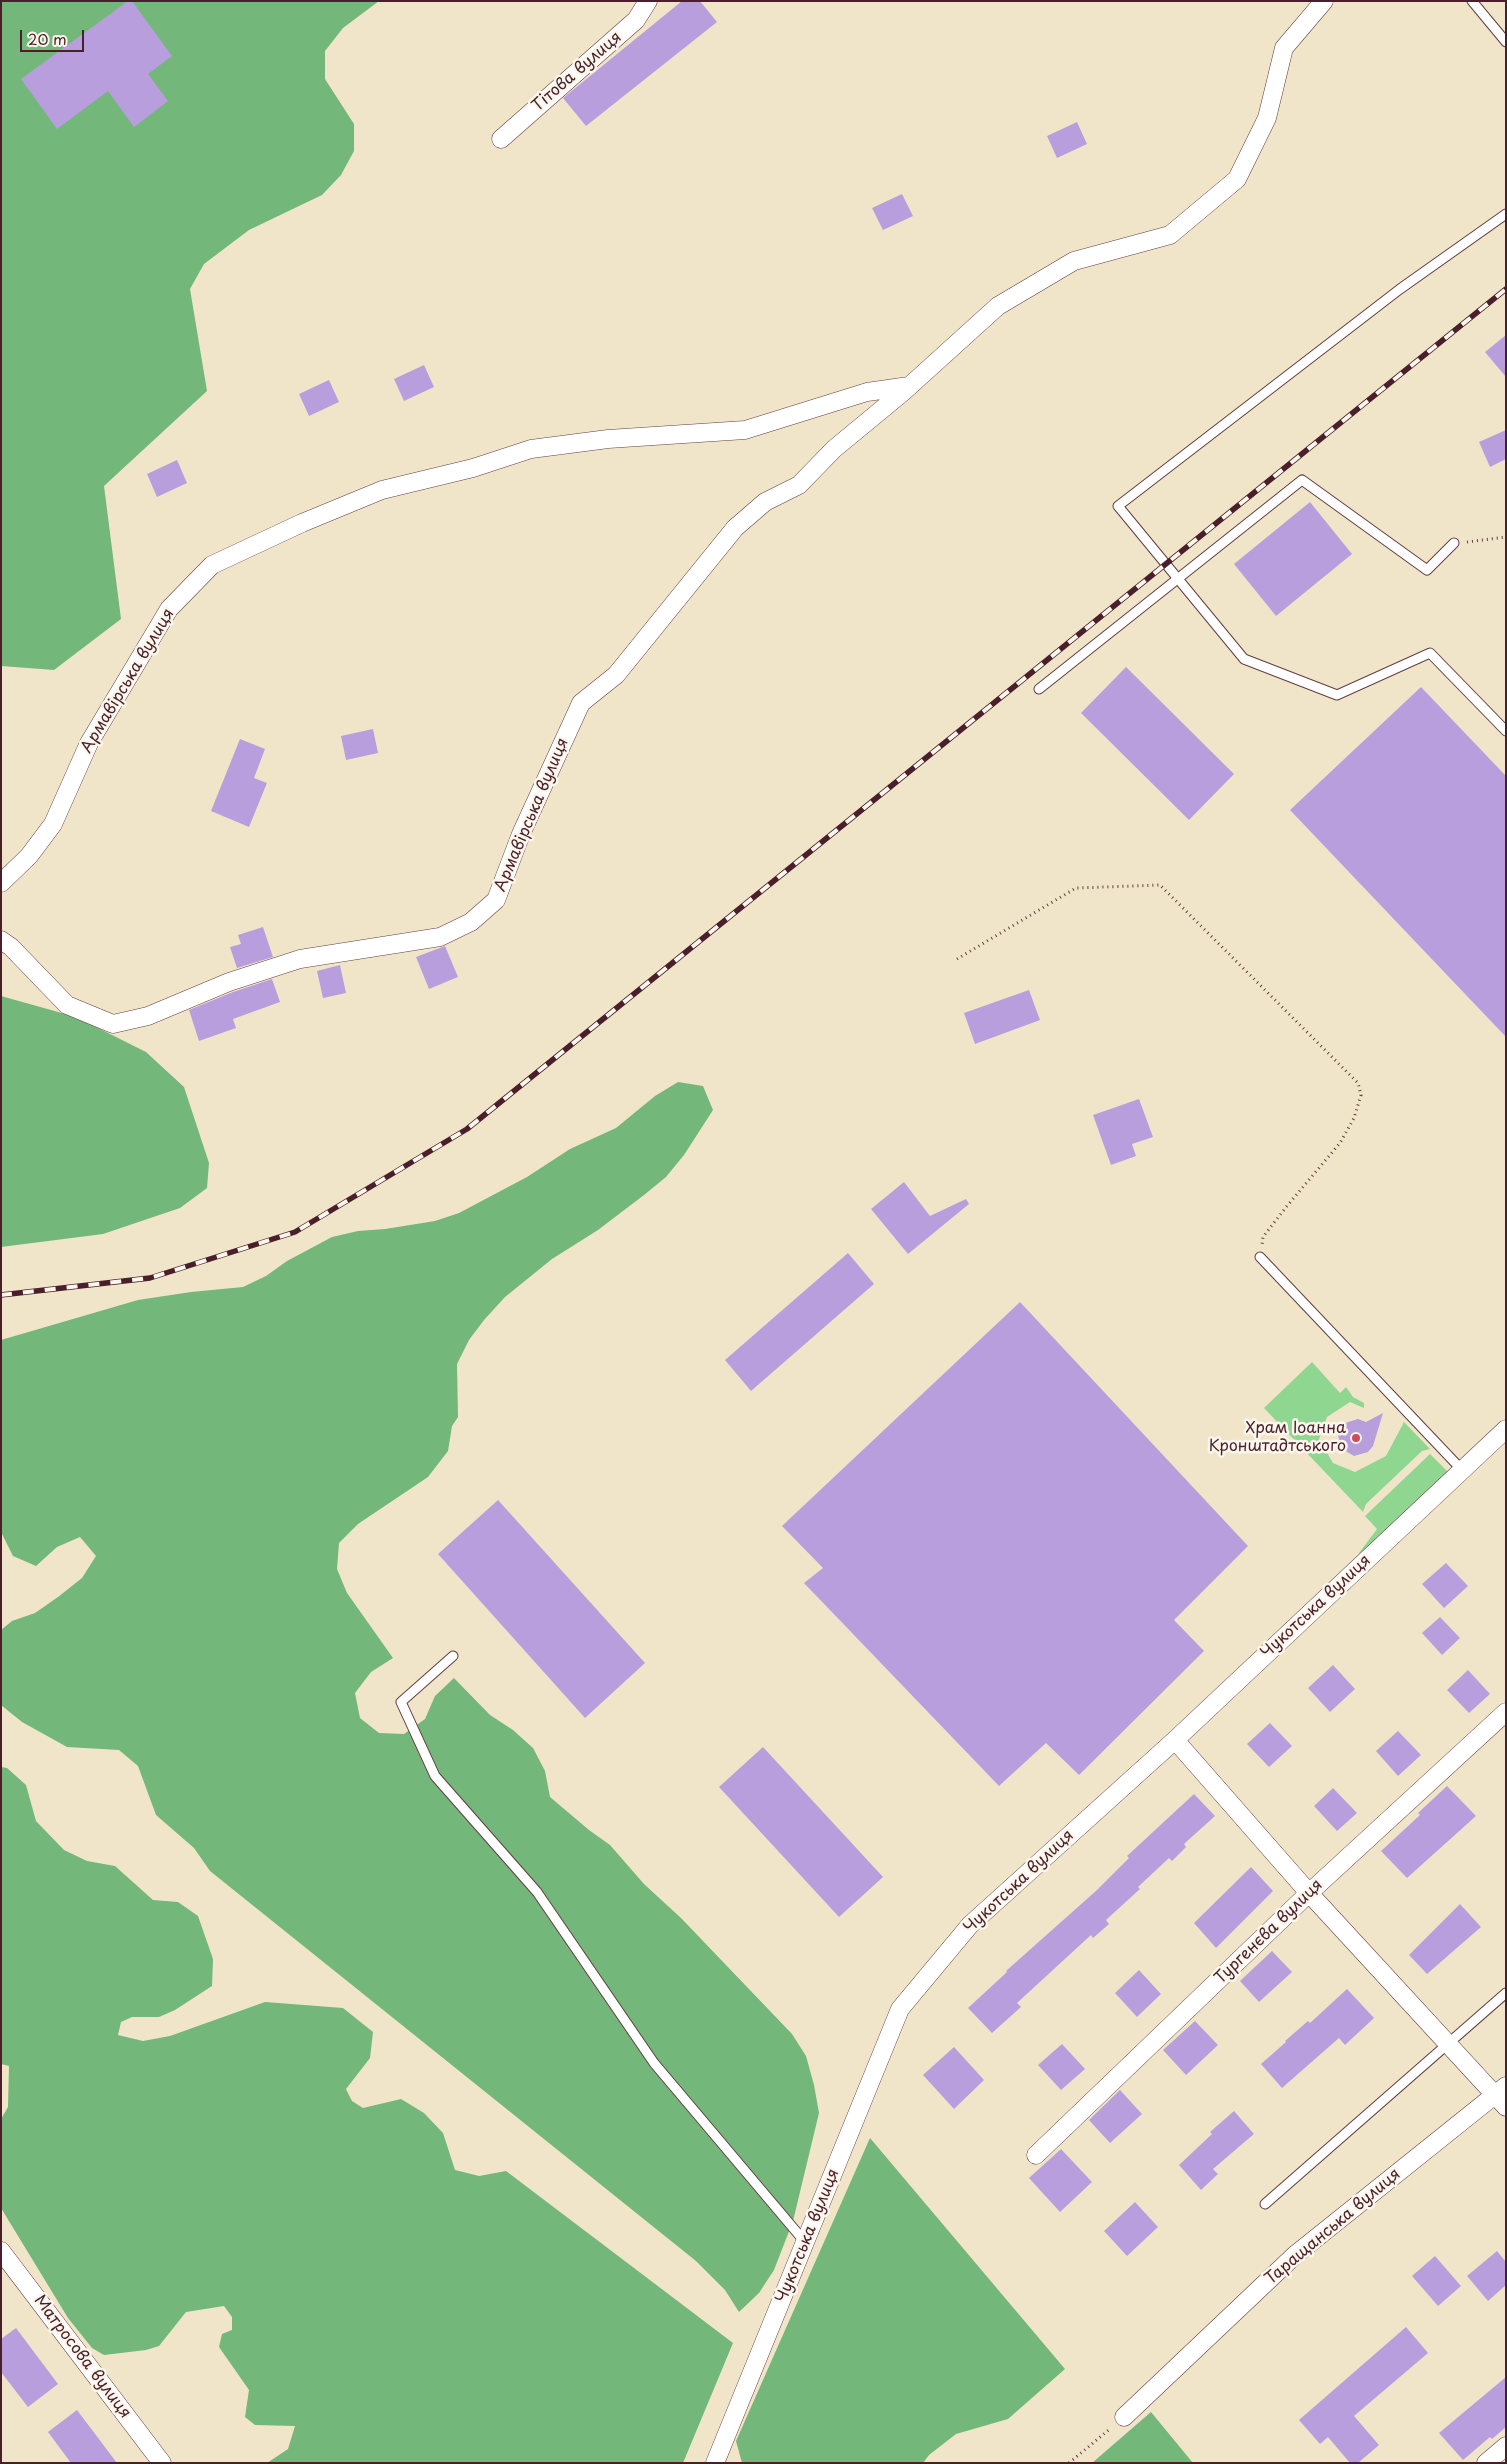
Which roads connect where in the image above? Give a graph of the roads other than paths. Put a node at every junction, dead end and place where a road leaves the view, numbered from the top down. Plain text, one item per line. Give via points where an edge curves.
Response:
1 (648, 1) edge
2 (1324, 1) edge
3 (1472, 1) edge
4 (1506, 42) edge
5 (501, 139) dead end
6 (1506, 214) edge
7 (909, 386) junction
8 (1454, 543) road end
9 (1177, 579) junction
10 (1039, 688) dead end
11 (1506, 731) edge
12 (1, 883) edge
13 (1, 940) edge
14 (1260, 1257) road end
15 (1506, 1429) edge
16 (1462, 1470) junction
17 (453, 1656) dead end
18 (1506, 1712) edge
19 (1175, 1740) junction
20 (1309, 1893) junction
21 (1506, 1993) edge
22 (1446, 2043) junction
23 (1502, 2096) edge
24 (1036, 2155) dead end
25 (1265, 2204) dead end
26 (805, 2242) junction
27 (1, 2251) edge
28 (1124, 2417) road end
29 (1506, 2446) edge
30 (162, 2463) edge
31 (715, 2463) edge
32 (1486, 2463) edge

1 - 5 street, Тітова вулиця via 636,20
2 - 7 street, Армавірська вулиця via 1284,48 1267,118 1237,179 1170,235 1074,261 998,306
3 - 4 lane
6 - 9 lane via 1400,289 1118,506
7 - 12 street, Армавірська вулиця via 867,392 745,430 608,439 531,449 473,468 382,490 212,565 169,609 89,743 53,824 29,856
7 - 13 street, Армавірська вулиця via 834,449 799,485 765,502 735,528 616,675 581,704 521,834 496,900 471,922 440,937 300,958 229,982 148,1016 113,1024 67,1005
8 - 9 lane via 1427,570 1302,480
9 - 10 lane
9 - 11 lane via 1244,659 1337,695 1430,653
14 - 16 lane
15 - 16 street, Чукотська вулиця
16 - 19 street, Чукотська вулиця
17 - 26 lane via 401,1702 435,1776 536,1892 654,2063
18 - 20 street, Тургенєва вулиця
19 - 20 street
19 - 26 street, Чукотська вулиця via 970,1925 900,2009
20 - 22 street
20 - 24 street, Тургенєва вулиця
21 - 22 lane
22 - 23 street
22 - 25 lane
23 - 28 street, Таращанська вулиця via 1295,2255
26 - 31 street, Чукотська вулиця
27 - 30 street, Матросова вулиця
29 - 32 street

